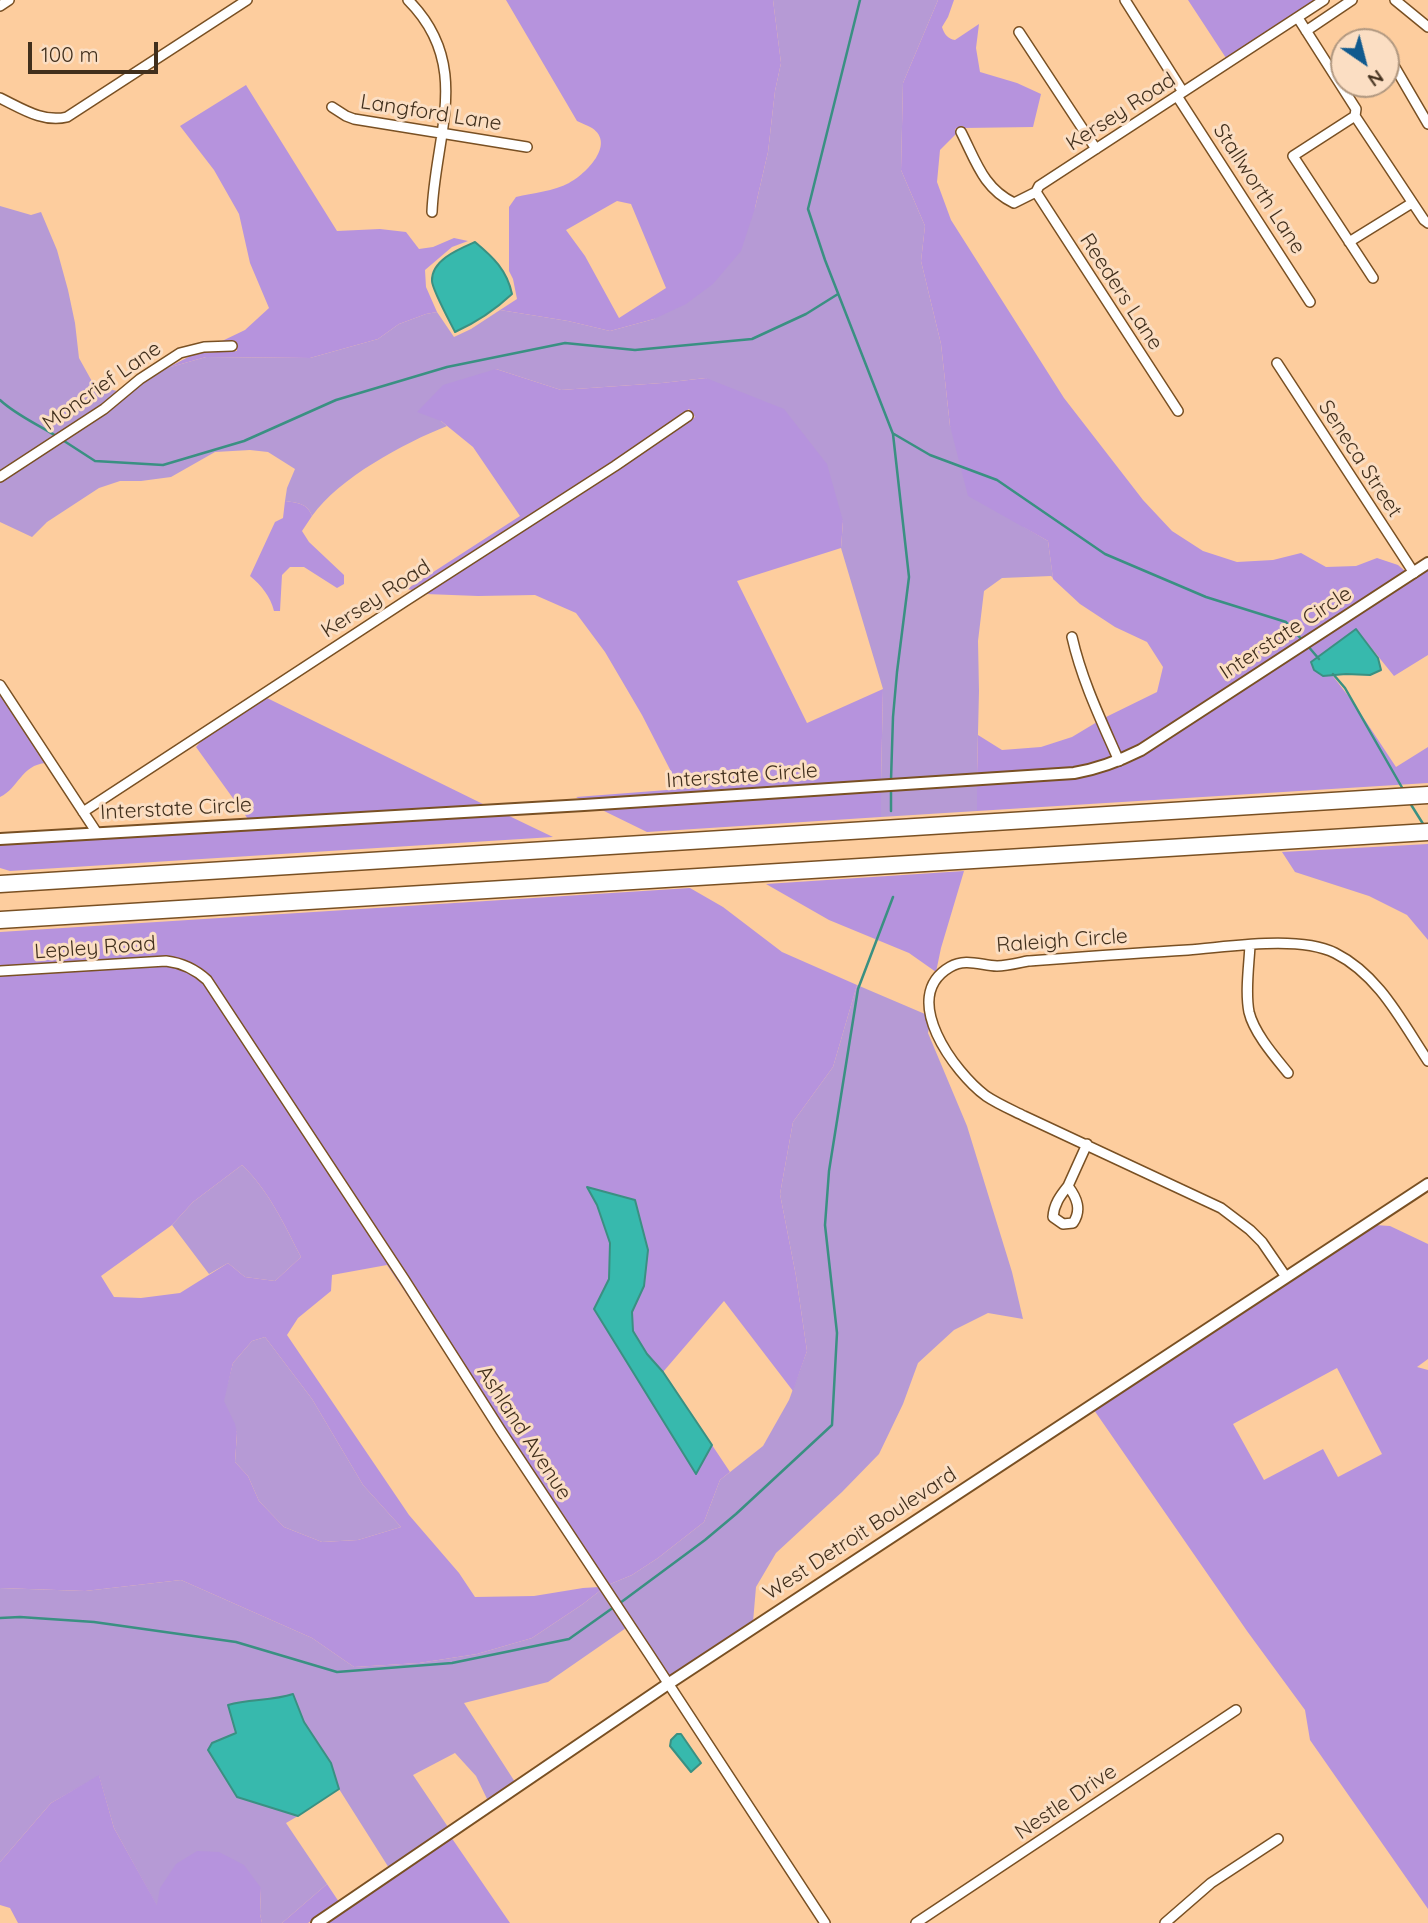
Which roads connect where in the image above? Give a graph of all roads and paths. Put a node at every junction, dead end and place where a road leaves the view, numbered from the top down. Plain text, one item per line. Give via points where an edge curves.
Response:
1 (9, 0) edge
2 (247, 0) edge
3 (408, 0) edge
4 (1125, 0) edge
5 (1324, 0) edge
6 (1352, 0) edge
7 (1395, 0) edge
8 (0, 6) edge
9 (1298, 18) junction
10 (1428, 27) edge
11 (1306, 31) junction
12 (1019, 32) dead end
13 (1330, 62) edge
14 (1400, 76) edge
15 (1180, 94) junction
16 (0, 98) edge
17 (1351, 98) edge
18 (332, 107) dead end
19 (1354, 116) junction
20 (1428, 124) edge
21 (961, 132) dead end
22 (442, 133) junction
23 (527, 147) dead end
24 (1096, 149) junction
25 (1036, 192) junction
26 (1412, 202) junction
27 (432, 212) dead end
28 (1426, 221) edge
29 (1349, 242) junction
30 (1373, 278) dead end
31 (1310, 302) dead end
32 (232, 346) dead end
33 (1277, 363) dead end
34 (1178, 411) dead end
35 (688, 416) dead end
36 (0, 477) edge
37 (1428, 563) edge
38 (1414, 573) junction
39 (1072, 637) dead end
40 (0, 685) edge
41 (1119, 761) junction
42 (1428, 795) edge
43 (83, 812) junction
44 (1428, 832) edge
45 (97, 833) junction
46 (0, 839) edge
47 (0, 884) edge
48 (0, 920) edge
49 (1250, 945) junction
50 (190, 967) joint
51 (0, 971) edge
52 (1428, 1061) edge
53 (1288, 1073) dead end
54 (1087, 1144) junction
55 (1428, 1184) edge
56 (1068, 1186) dead end
57 (1286, 1277) junction
58 (668, 1685) junction
59 (1236, 1710) dead end
60 (1278, 1839) dead end
61 (317, 1923) edge
62 (825, 1923) edge
63 (916, 1923) edge
64 (1165, 1923) edge

1 - 8 street
2 - 16 street via 67,117 43,118
3 - 22 street via 429,27 444,65 447,95
4 - 15 street, Stallworth Lane
5 - 9 street, Kersey Road
6 - 11 street
7 - 10 street
9 - 11 street
9 - 15 street, Kersey Road
11 - 13 street
12 - 24 street
14 - 20 street
15 - 24 street, Kersey Road
15 - 31 street, Stallworth Lane
17 - 19 street
18 - 22 street, Langford Lane via 354,119
19 - 26 street
19 - 29 street via 1293,156
21 - 25 street, Kersey Road via 992,189 1014,203
22 - 23 street, Langford Lane
22 - 27 street
24 - 25 street, Kersey Road
25 - 34 street, Reeders Lane
26 - 28 street
26 - 29 street
29 - 30 street
32 - 36 street, Moncrief Lane via 180,353
33 - 38 street, Seneca Street
35 - 43 street, Kersey Road
37 - 38 street, Interstate Circle
38 - 41 street, Interstate Circle
39 - 41 street via 1091,699
40 - 43 street
41 - 45 street, Interstate Circle via 1074,773 912,785
42 - 47 highway
43 - 45 street
44 - 48 highway
45 - 46 street, Interstate Circle
49 - 52 street, Raleigh Circle via 1300,944 1347,960 1380,989
49 - 53 street via 1250,1013
49 - 54 street, Raleigh Circle via 999,966 964,962 940,975 931,990 929,1012 936,1033 961,1070 998,1103
50 - 51 street, Lepley Road via 166,961
50 - 58 street, Ashland Avenue via 215,992
54 - 56 street
54 - 57 street, Raleigh Circle via 1235,1217 1262,1242
55 - 57 street, West Detroit Boulevard
57 - 58 street, West Detroit Boulevard
58 - 61 street, West Detroit Boulevard
58 - 62 street, Ashland Avenue
59 - 63 street, Nestle Drive
60 - 64 street via 1211,1883

